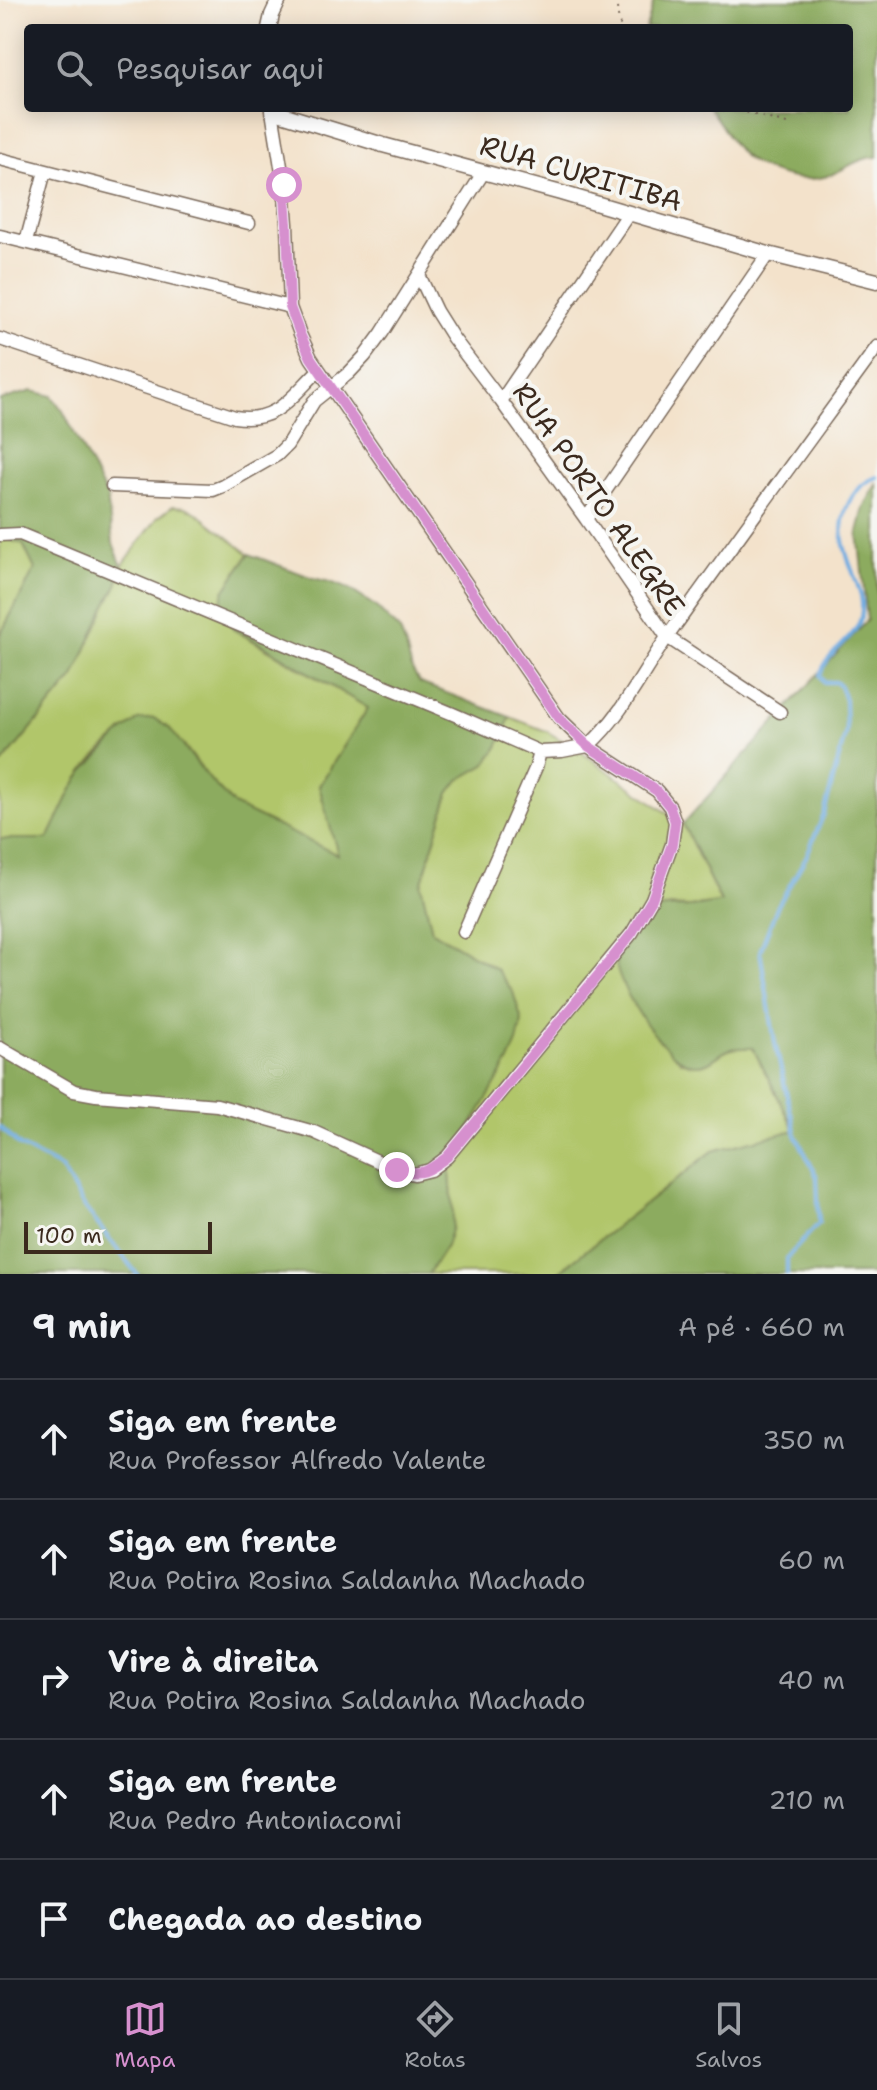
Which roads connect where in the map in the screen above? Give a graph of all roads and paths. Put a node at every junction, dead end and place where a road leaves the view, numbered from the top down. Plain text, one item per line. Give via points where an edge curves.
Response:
1 (279, 0) edge
2 (616, 0) edge
3 (270, 24) edge
4 (620, 24) edge
5 (272, 112) edge
6 (282, 112) edge
7 (745, 112) edge
8 (787, 124) dead end
9 (0, 159) edge
10 (45, 171) junction
11 (483, 173) junction
12 (629, 213) junction
13 (249, 223) dead end
14 (0, 236) edge
15 (26, 242) junction
16 (768, 254) junction
17 (419, 275) junction
18 (877, 281) edge
19 (290, 307) junction
20 (0, 339) edge
21 (877, 347) edge
22 (319, 370) junction
23 (331, 386) junction
24 (501, 401) junction
25 (112, 486) dead end
26 (586, 519) junction
27 (0, 535) edge
28 (667, 637) junction
29 (780, 712) dead end
30 (588, 746) junction
31 (540, 752) junction
32 (464, 932) dead end
33 (0, 1048) edge

1 - 3 street
2 - 4 path
5 - 19 street via 284,185
6 - 11 street, RUA CURITIBA
7 - 8 path
9 - 10 street
10 - 13 street
10 - 15 street
11 - 12 street, RUA CURITIBA
11 - 17 street
12 - 16 street, RUA CURITIBA
12 - 24 street
14 - 15 street
15 - 19 street
16 - 18 street, RUA CURITIBA
16 - 26 street
17 - 23 street via 365,356
17 - 24 street, RUA PORTO ALEGRE via 453,338
19 - 22 street
20 - 22 street via 250,419 279,409
21 - 28 street
22 - 23 street
23 - 25 street via 314,401 277,455 223,486
23 - 30 street via 559,718
24 - 26 street, RUA PORTO ALEGRE
26 - 28 street, RUA PORTO ALEGRE
27 - 31 street via 20,534
28 - 29 street, RUA PORTO ALEGRE
28 - 30 street via 614,720
30 - 31 street
30 - 33 street via 657,791 670,807 675,822 672,844 652,899 609,962 447,1157 430,1170 397,1170 314,1132 217,1105 74,1091
31 - 32 street

